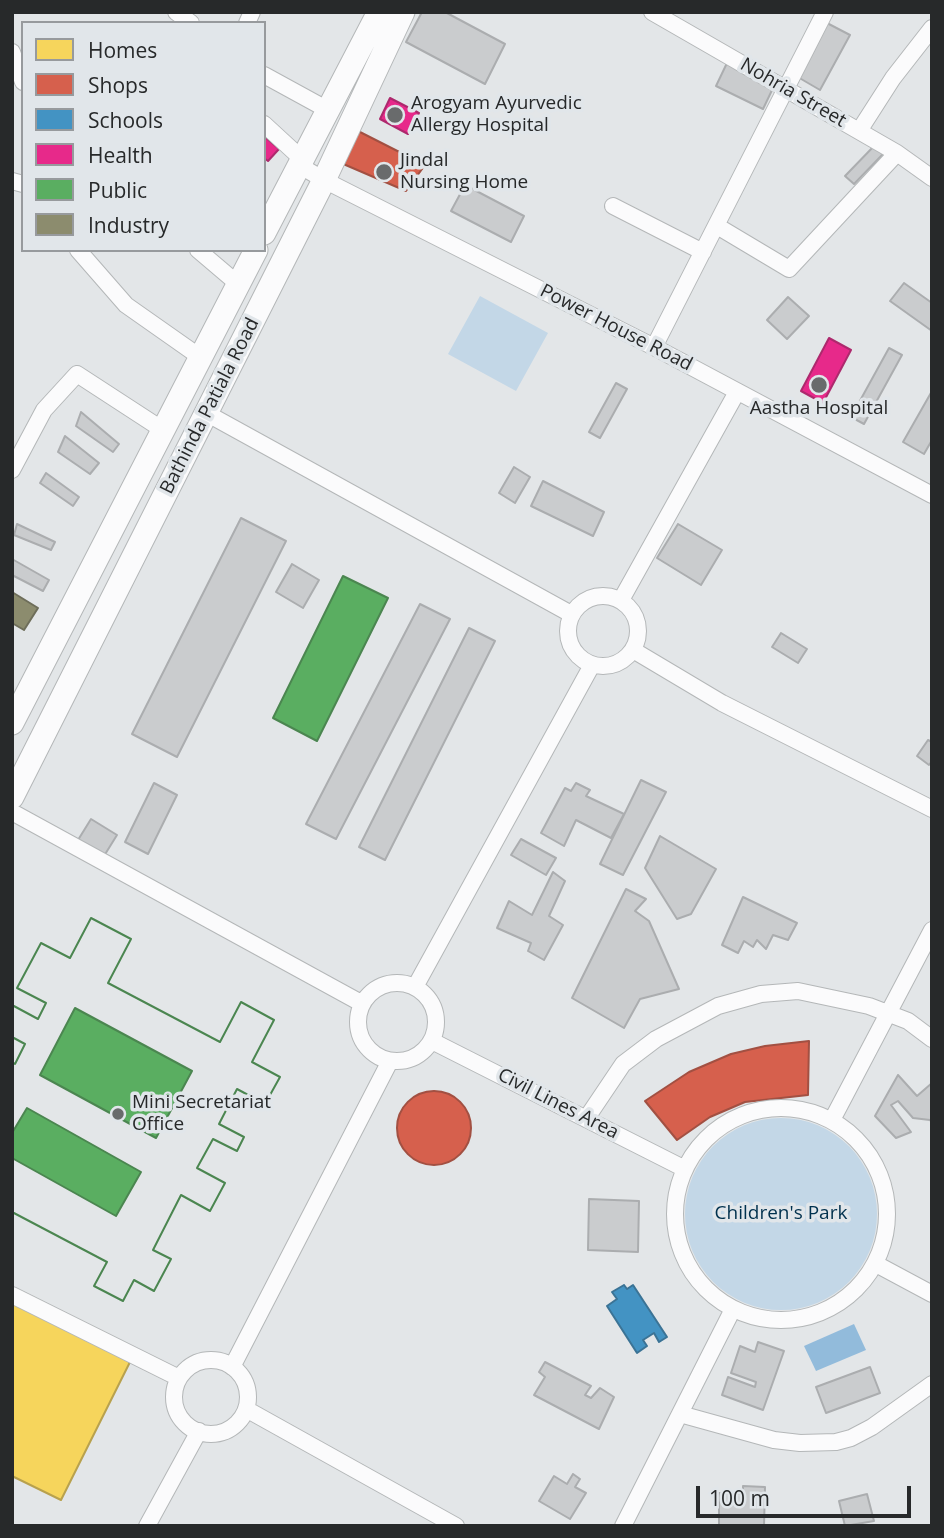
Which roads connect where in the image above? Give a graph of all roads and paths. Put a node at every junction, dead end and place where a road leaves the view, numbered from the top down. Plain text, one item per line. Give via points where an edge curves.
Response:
1 (379, 12) edge
2 (403, 12) edge
3 (652, 12) edge
4 (825, 12) edge
5 (932, 28) edge
6 (266, 76) edge
7 (788, 89) junction
8 (328, 110) junction
9 (266, 126) edge
10 (859, 131) junction
11 (897, 153) junction
12 (301, 162) junction
13 (932, 178) edge
14 (324, 180) junction
15 (613, 206) dead end
16 (717, 226) junction
17 (266, 229) edge
18 (80, 252) edge
19 (200, 252) edge
20 (255, 252) edge
21 (704, 252) junction
22 (238, 284) junction
23 (654, 347) junction
24 (200, 357) junction
25 (737, 392) junction
26 (206, 413) junction
27 (163, 430) junction
28 (12, 470) edge
29 (932, 495) edge
30 (621, 600) junction
31 (571, 614) junction
32 (634, 650) junction
33 (592, 665) junction
34 (12, 723) edge
35 (12, 797) edge
36 (932, 808) edge
37 (12, 812) edge
38 (932, 930) edge
39 (415, 987) junction
40 (361, 1003) junction
41 (888, 1014) junction
42 (932, 1038) edge
43 (432, 1041) junction
44 (390, 1061) junction
45 (586, 1119) junction
46 (832, 1120) junction
47 (683, 1168) junction
48 (876, 1264) junction
49 (932, 1294) edge
50 (12, 1295) edge
51 (733, 1310) junction
52 (232, 1367) junction
53 (179, 1378) junction
54 (932, 1384) edge
55 (246, 1409) junction
56 (680, 1414) junction
57 (198, 1431) junction
58 (147, 1526) edge
59 (456, 1526) edge
60 (623, 1526) edge

1 - 8 highway
2 - 14 highway, Bathinda Patiala Road
3 - 7 street, Nohria Street
4 - 7 street
5 - 10 street
6 - 8 street
7 - 10 street, Nohria Street
7 - 16 street
8 - 12 highway
9 - 12 street, Power House Road
10 - 11 street, Nohria Street
11 - 13 street, Nohria Street
11 - 16 street via 789,269
12 - 14 street, Power House Road
12 - 17 highway
14 - 23 street, Power House Road
14 - 26 highway, Bathinda Patiala Road
15 - 21 street
16 - 21 street
18 - 24 street via 126,305
19 - 22 street
20 - 22 highway
21 - 23 street
22 - 24 highway
23 - 25 street, Power House Road
24 - 27 highway
25 - 29 street, Power House Road
25 - 30 street
26 - 31 street
26 - 35 highway, Bathinda Patiala Road
27 - 28 street via 77,374 44,410
27 - 34 highway
30 - 31 street via 603,595 586,599
30 - 32 street via 635,615 639,634
31 - 33 street via 567,629 572,649
32 - 33 street via 620,663
32 - 36 street via 722,703
33 - 39 street
37 - 40 street
38 - 41 street
39 - 40 street via 404,983 379,986
39 - 43 street via 425,994 436,1016
40 - 44 street via 357,1027 361,1039 378,1057
41 - 42 street
41 - 45 street via 798,991 761,994 718,1006 630,1058
41 - 46 street
43 - 44 street via 414,1058
43 - 45 street, Civil Lines Area
44 - 52 street
45 - 47 street, Civil Lines Area
46 - 47 street via 799,1108 764,1108 731,1119 703,1139
46 - 48 street via 859,1140 884,1189 887,1233
47 - 51 street via 674,1200 675,1233 686,1264 706,1290
48 - 49 street
48 - 51 street via 856,1291 829,1310 798,1320 764,1320
50 - 53 street
51 - 56 street
52 - 53 street via 209,1360 187,1369
52 - 55 street via 246,1385
53 - 57 street via 176,1409
54 - 56 street via 872,1427 836,1442 774,1440
55 - 57 street via 232,1427 210,1434
55 - 59 street
56 - 60 street
57 - 58 street

